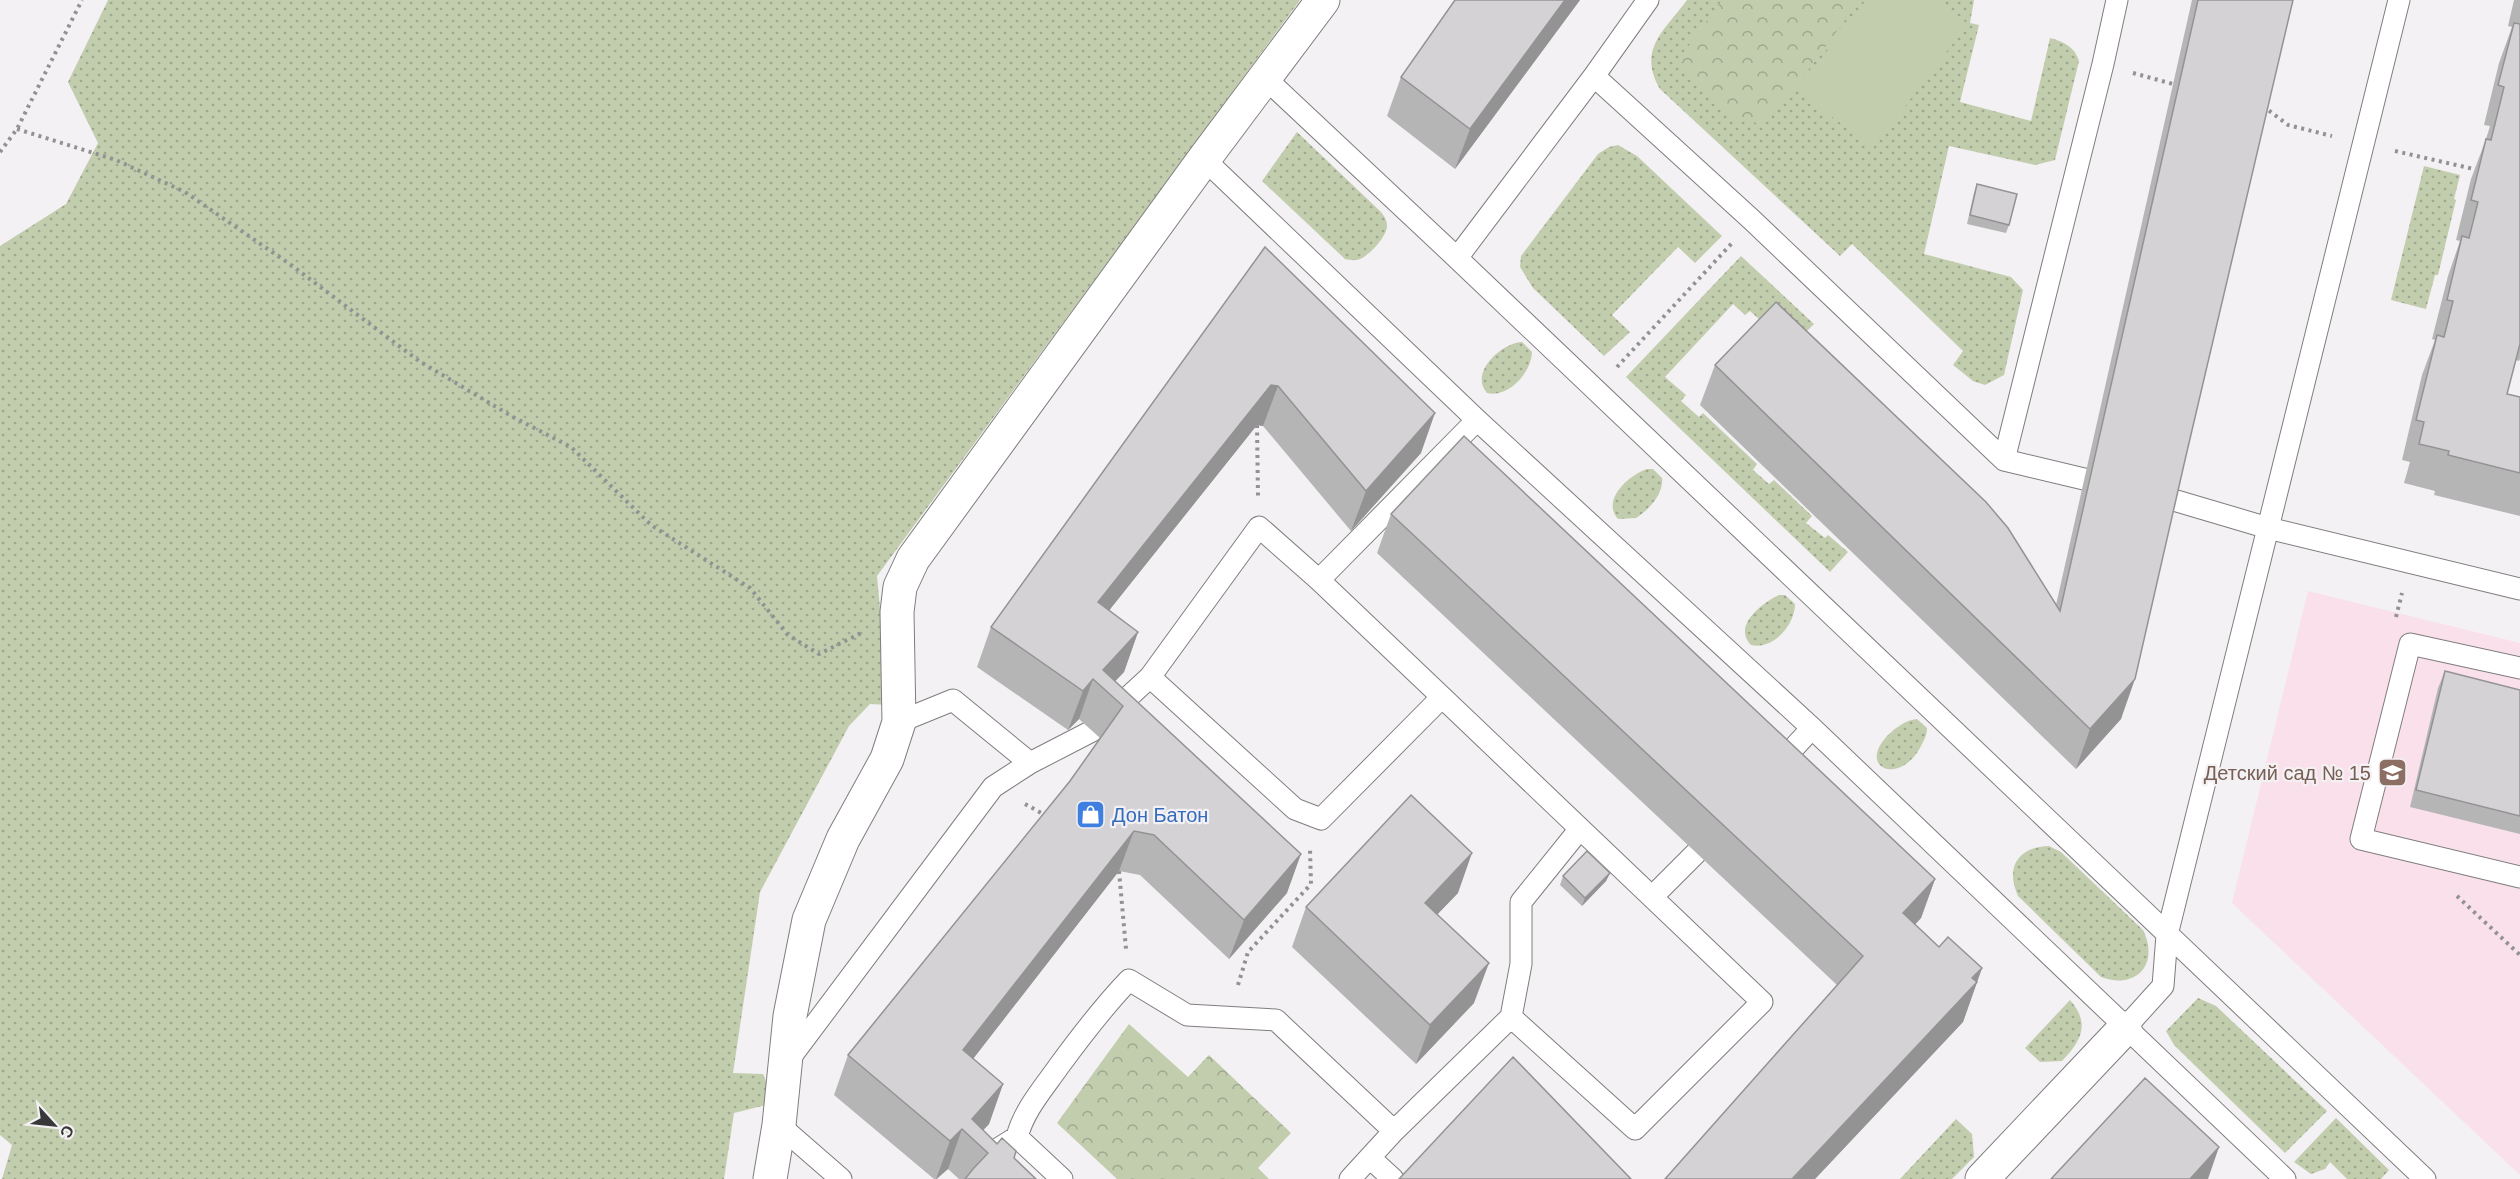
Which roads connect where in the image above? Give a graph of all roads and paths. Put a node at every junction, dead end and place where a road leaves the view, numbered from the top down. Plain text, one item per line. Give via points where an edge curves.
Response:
1 (82, 0) edge
2 (1323, 0) edge
3 (1648, 0) edge
4 (2117, 0) edge
5 (2399, 0) edge
6 (2103, 64) junction
7 (1594, 76) junction
8 (1265, 78) junction
9 (2173, 84) dead end
10 (2263, 106) edge
11 (17, 129) junction
12 (2364, 143) junction
13 (0, 152) edge
14 (1204, 159) junction
15 (2479, 170) edge
16 (1752, 220) junction
17 (1458, 258) junction
18 (1596, 389) junction
19 (1477, 420) junction
20 (1257, 424) edge
21 (2004, 460) junction
22 (2084, 479) dead end
23 (2170, 499) edge
24 (1259, 527) junction
25 (2268, 528) junction
26 (1319, 580) junction
27 (2520, 589) edge
28 (897, 612) junction
29 (2520, 668) edge
30 (1150, 677) junction
31 (1442, 697) junction
32 (899, 722) junction
33 (1812, 728) junction
34 (1030, 763) junction
35 (1768, 775) edge
36 (1322, 819) junction
37 (1579, 830) junction
38 (1696, 852) dead end
39 (1119, 871) edge
40 (2520, 877) edge
41 (2454, 892) dead end
42 (1652, 897) junction
43 (2168, 935) junction
44 (2520, 955) edge
45 (1129, 980) junction
46 (1228, 1017) junction
47 (1511, 1017) junction
48 (2125, 1028) junction
49 (784, 1065) junction
50 (779, 1125) junction
51 (1394, 1131) junction
52 (1017, 1137) junction
53 (1371, 1158) junction
54 (967, 1169) edge
55 (770, 1179) edge
56 (841, 1179) edge
57 (1062, 1179) edge
58 (1350, 1179) edge
59 (1393, 1179) edge
60 (1982, 1179) edge
61 (2284, 1179) edge
62 (2425, 1179) edge

1 - 11 path
2 - 8 street
3 - 7 lane
4 - 6 lane
5 - 12 lane
6 - 9 path
6 - 21 lane
7 - 16 lane
7 - 17 lane
8 - 14 street
8 - 17 lane
10 - 12 path via 2288,125
11 - 13 path
11 - 28 path via 116,160 185,192 419,361 571,447 651,525 750,588 788,635 819,654
12 - 15 path
12 - 25 lane
14 - 19 lane
14 - 28 street via 913,559 900,587
16 - 18 path
16 - 21 lane
17 - 18 lane
18 - 43 lane
19 - 26 lane
19 - 33 lane
20 - 24 path
21 - 22 lane
23 - 25 lane
24 - 26 lane
24 - 30 lane
25 - 27 lane
25 - 43 lane
26 - 31 lane
28 - 32 street
29 - 40 lane via 2410,644 2361,839
30 - 34 lane via 1097,726
30 - 36 lane via 1295,809
31 - 36 lane
31 - 37 lane
32 - 34 lane via 953,700
32 - 49 street via 886,759 843,839 809,920
33 - 35 lane
33 - 48 lane
34 - 49 lane via 993,787
36 - 46 path via 1310,847 1311,884 1248,952
37 - 42 lane
37 - 47 lane via 1521,902 1521,964
38 - 42 lane
39 - 45 path
41 - 44 path
42 - 47 lane via 1762,1002 1635,1129
43 - 48 lane via 2163,986
43 - 62 lane
45 - 46 lane via 1187,1015
45 - 52 lane via 1099,1012 1038,1095 1022,1119
46 - 51 lane via 1276,1020
47 - 51 lane
48 - 60 street
48 - 61 lane
49 - 50 street
50 - 55 street
50 - 56 lane
51 - 53 lane
52 - 54 lane
52 - 57 lane
53 - 58 lane
53 - 59 lane

